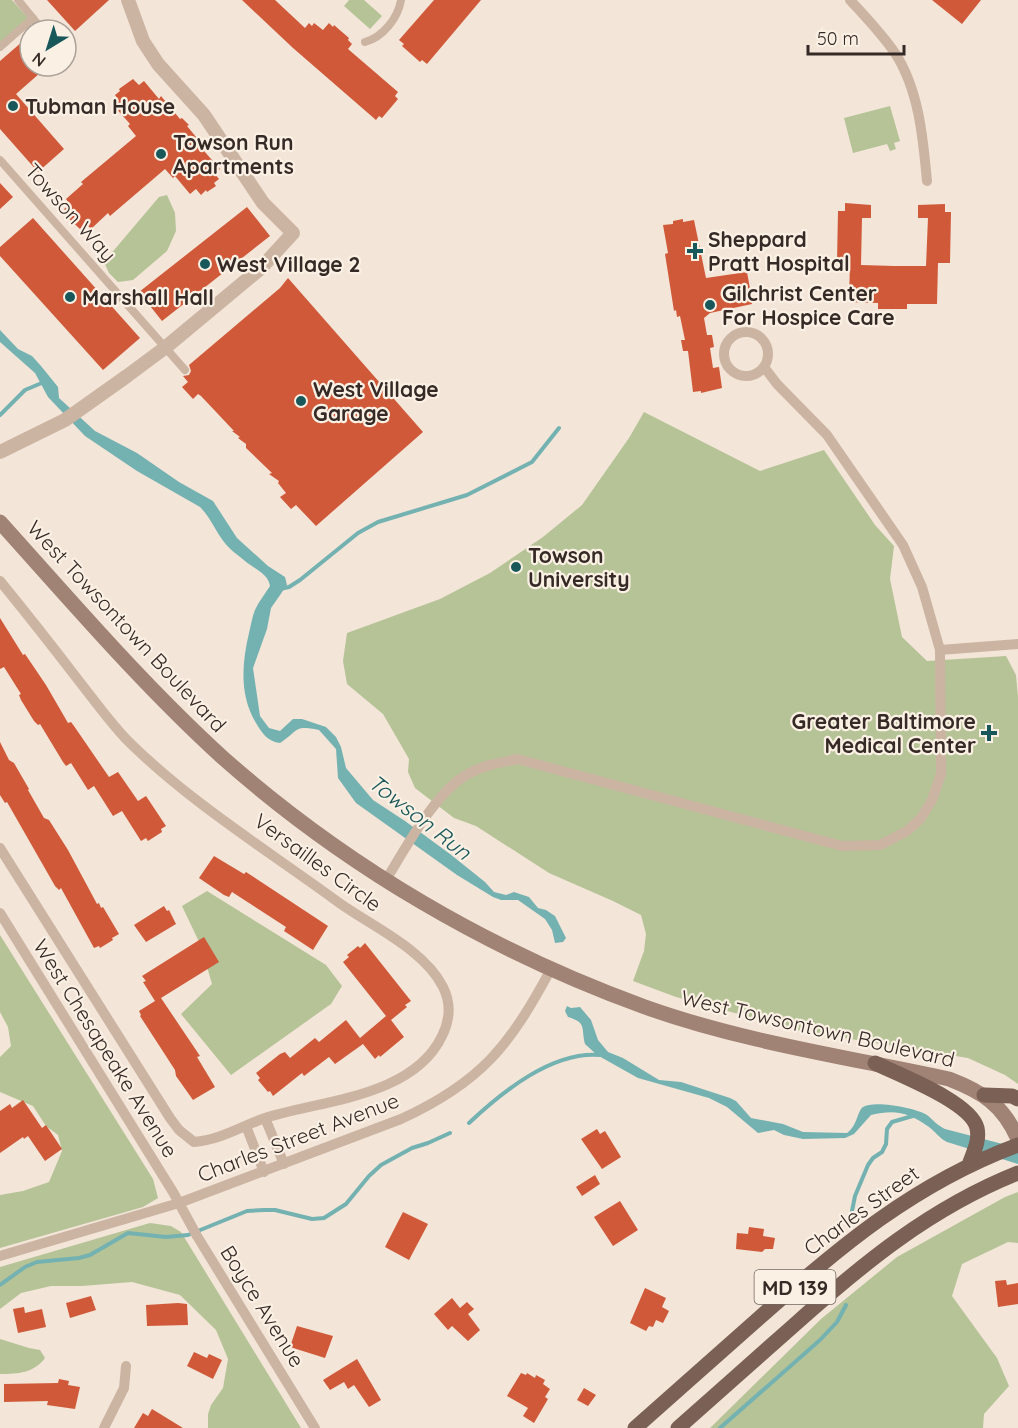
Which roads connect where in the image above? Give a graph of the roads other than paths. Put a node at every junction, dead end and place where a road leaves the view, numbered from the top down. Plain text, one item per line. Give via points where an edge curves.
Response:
1 (18, 0) edge
2 (128, 0) edge
3 (401, 0) edge
4 (850, 0) edge
5 (365, 42) dead end
6 (0, 47) edge
7 (0, 160) edge
8 (927, 182) dead end
9 (166, 346) junction
10 (764, 367) junction
11 (185, 370) dead end
12 (0, 452) edge
13 (0, 522) edge
14 (0, 581) edge
15 (1018, 644) edge
16 (940, 650) junction
17 (0, 848) edge
18 (386, 880) junction
19 (0, 913) edge
20 (551, 969) junction
21 (875, 1063) junction
22 (984, 1095) junction
23 (1018, 1099) edge
24 (265, 1119) junction
25 (246, 1126) junction
26 (1018, 1139) edge
27 (1018, 1145) edge
28 (284, 1164) junction
29 (969, 1165) junction
30 (264, 1172) junction
31 (1018, 1173) edge
32 (179, 1203) junction
33 (0, 1256) edge
34 (126, 1366) dead end
35 (104, 1428) edge
36 (315, 1428) edge
37 (635, 1428) edge
38 (678, 1428) edge

1 - 6 street via 35,20
2 - 9 street via 143,41 158,64 204,115 264,203 293,233 261,268
3 - 5 street via 399,13 376,39
4 - 8 street via 888,44 904,70 920,126
7 - 9 street, Towson Way
9 - 11 street, Towson Way
9 - 12 street via 65,420
10 - 10 street via 768,352 760,336 742,332 728,340 724,356 736,374 756,374
10 - 16 street via 827,435 903,546 922,587
13 - 18 main road, West Towsontown Boulevard via 132,668 223,757 318,834
14 - 24 street, Versailles Circle via 104,712 150,761 358,917 407,947 430,968 443,987 448,1020 427,1060 402,1078 371,1091
15 - 16 street
16 - 18 street via 941,774 921,818 907,831 880,845 842,846 517,759 489,764 456,782 428,812
17 - 25 street, Versailles Circle via 179,1130 194,1142 208,1141
18 - 20 main road, West Towsontown Boulevard via 462,925
19 - 32 street, West Chesapeake Avenue
20 - 21 main road, West Towsontown Boulevard via 688,1020 772,1043
20 - 28 street, Charles Street Avenue via 503,1046 459,1088 401,1119
21 - 22 main road, West Towsontown Boulevard via 949,1079
21 - 29 main road via 955,1102 967,1113 977,1130
22 - 23 main road
22 - 26 main road, West Towsontown Boulevard via 1011,1123
24 - 25 street, Versailles Circle
24 - 28 street
25 - 30 street
27 - 29 main road, Charles Street / MD 139
28 - 30 street, Charles Street Avenue
29 - 37 main road, Charles Street / MD 139 via 910,1198 845,1244
30 - 32 street, Charles Street Avenue
31 - 38 main road, MD 139 via 961,1200 885,1248
32 - 33 street, Charles Street Avenue
32 - 36 street, Boyce Avenue
34 - 35 street via 124,1388

